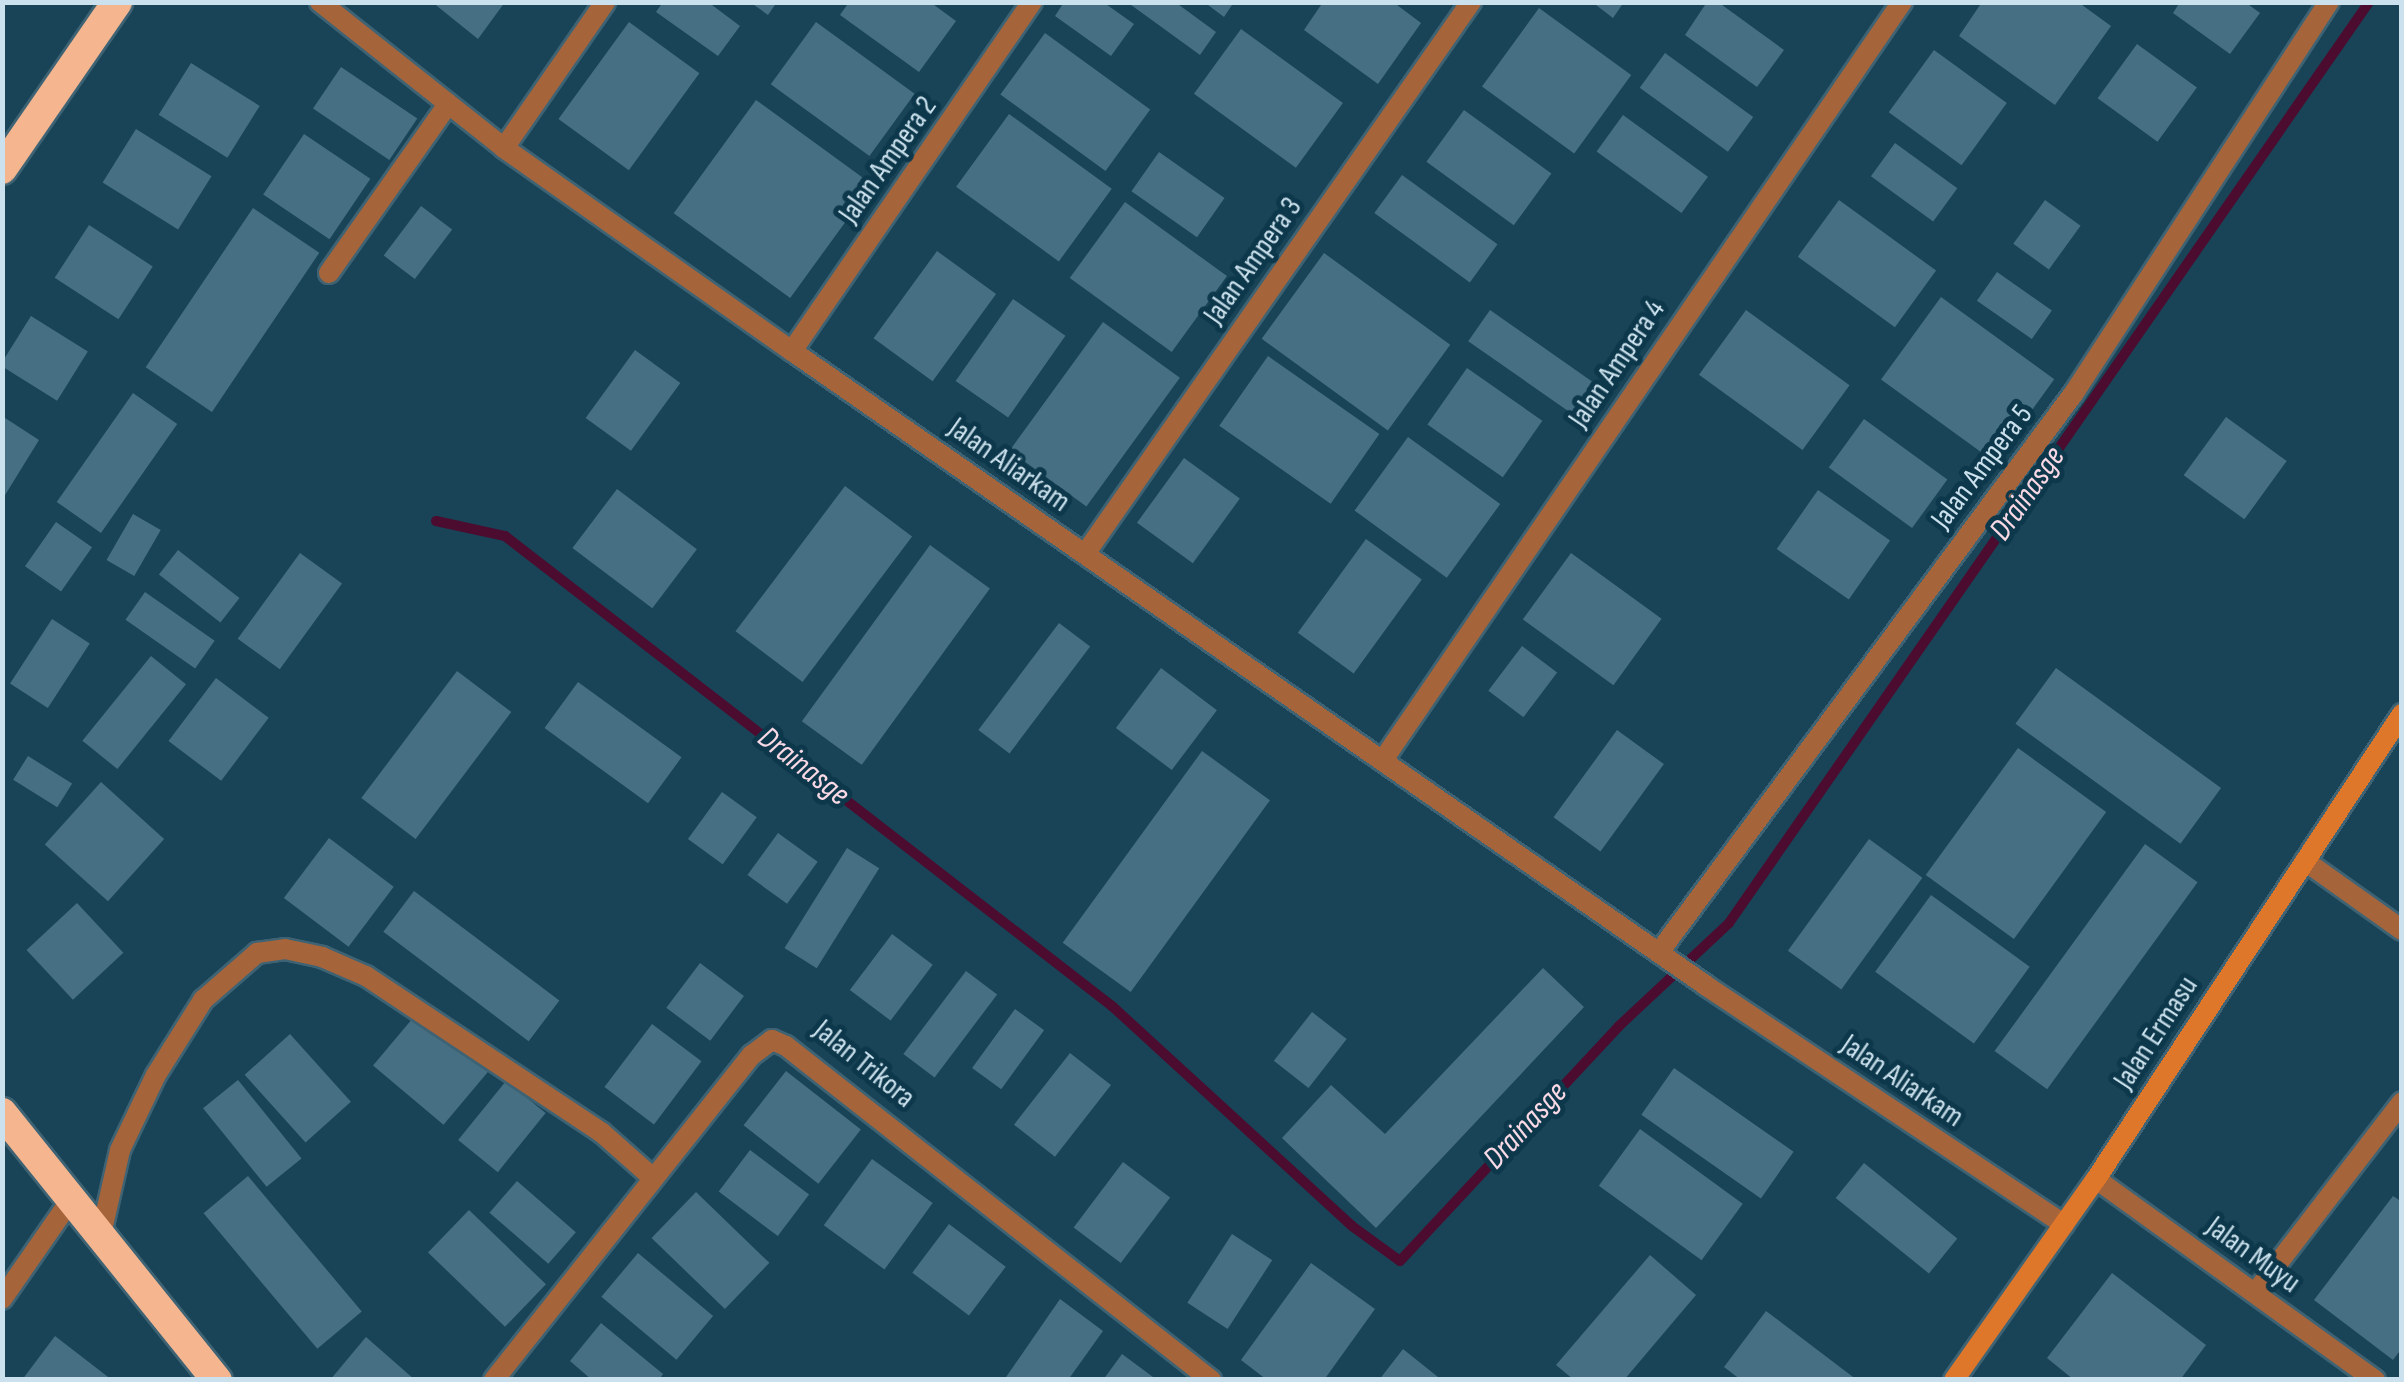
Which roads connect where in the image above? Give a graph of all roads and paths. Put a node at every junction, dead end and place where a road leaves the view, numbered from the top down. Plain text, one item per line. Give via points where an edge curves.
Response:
1 (118, 2) edge
2 (320, 2) edge
3 (605, 2) edge
4 (1032, 2) edge
5 (1471, 2) edge
6 (1902, 2) edge
7 (2329, 2) edge
8 (448, 104) junction
9 (504, 148) junction
10 (2, 169) edge
11 (329, 273) dead end
12 (792, 351) junction
13 (1085, 554) junction
14 (2402, 714) edge
15 (1383, 760) junction
16 (2305, 860) junction
17 (2402, 930) edge
18 (1667, 957) junction
19 (2402, 1102) edge
20 (2, 1113) edge
21 (653, 1178) junction
22 (2096, 1179) junction
23 (70, 1201) junction
24 (2064, 1224) junction
25 (100, 1239) junction
26 (2256, 1293) junction
27 (2, 1299) edge
28 (217, 1380) edge
29 (494, 1380) edge
30 (1210, 1380) edge
31 (1954, 1380) edge
32 (2375, 1380) edge

1 - 10 highway
2 - 8 street, Jalan Aliarkam
3 - 9 street
4 - 12 street, Jalan Ampera 2
5 - 13 street, Jalan Ampera 3
6 - 15 street, Jalan Ampera 4
7 - 18 street, Jalan Ampera 5 via 2074,393
8 - 9 street, Jalan Aliarkam
8 - 11 street
9 - 12 street, Jalan Aliarkam
12 - 13 street, Jalan Aliarkam
13 - 15 street, Jalan Aliarkam
14 - 16 street, Jalan Ermasu
15 - 18 street, Jalan Aliarkam
16 - 17 street
16 - 22 street, Jalan Ermasu
18 - 24 street, Jalan Aliarkam
19 - 26 street
20 - 23 highway
21 - 25 street via 601,1132 366,976 285,949 257,953 203,1000 120,1150
21 - 29 street, Jalan Trikora
21 - 30 street, Jalan Trikora via 752,1055 779,1041
22 - 24 street, Jalan Ermasu
22 - 26 street, Jalan Muyu
23 - 25 highway
23 - 27 street
24 - 31 street, Jalan Ermasu
25 - 28 highway
26 - 32 street, Jalan Muyu

